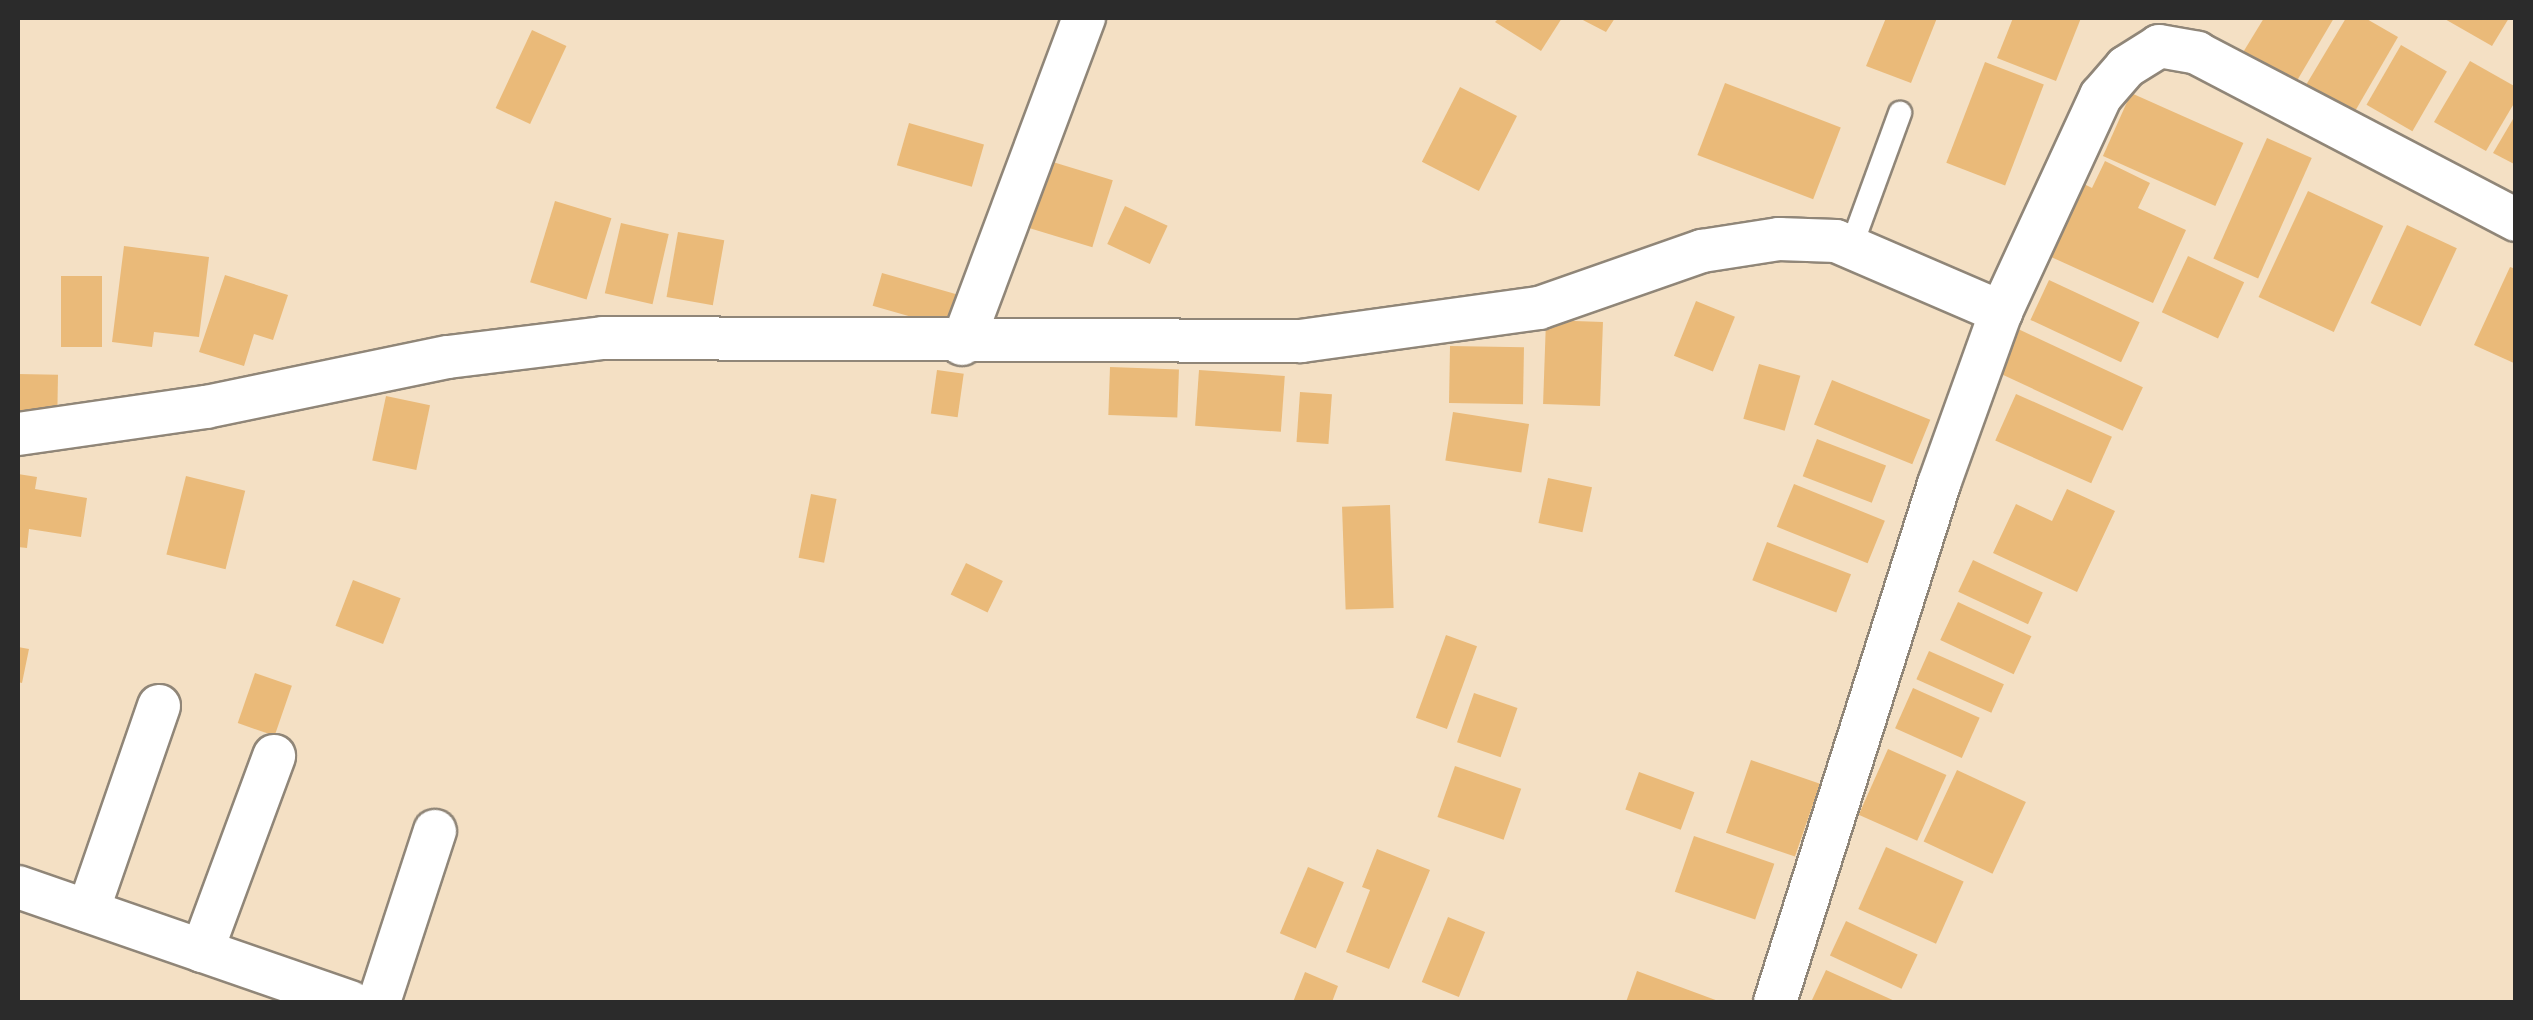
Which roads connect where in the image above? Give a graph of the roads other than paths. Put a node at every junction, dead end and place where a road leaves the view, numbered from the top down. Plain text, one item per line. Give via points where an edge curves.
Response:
1 (1084, 18) edge
2 (2154, 32) edge
3 (1900, 113) dead end
4 (2516, 220) edge
5 (1851, 247) junction
6 (2001, 312) junction
7 (962, 344) junction
8 (18, 434) edge
9 (159, 706) dead end
10 (274, 756) dead end
11 (435, 831) dead end
12 (18, 886) edge
13 (88, 911) junction
14 (202, 950) junction
15 (352, 1002) edge
16 (379, 1002) edge
17 (1775, 1002) edge

1 - 7 street
2 - 4 street
2 - 6 street via 2101,96
3 - 5 lane
5 - 6 street
5 - 7 street via 1780,239 1702,251 1539,308 1301,341
6 - 17 street via 1939,484
7 - 8 street via 603,338 448,357 206,407
9 - 13 street
10 - 14 street
11 - 16 street
12 - 13 street
13 - 14 street
14 - 15 street

